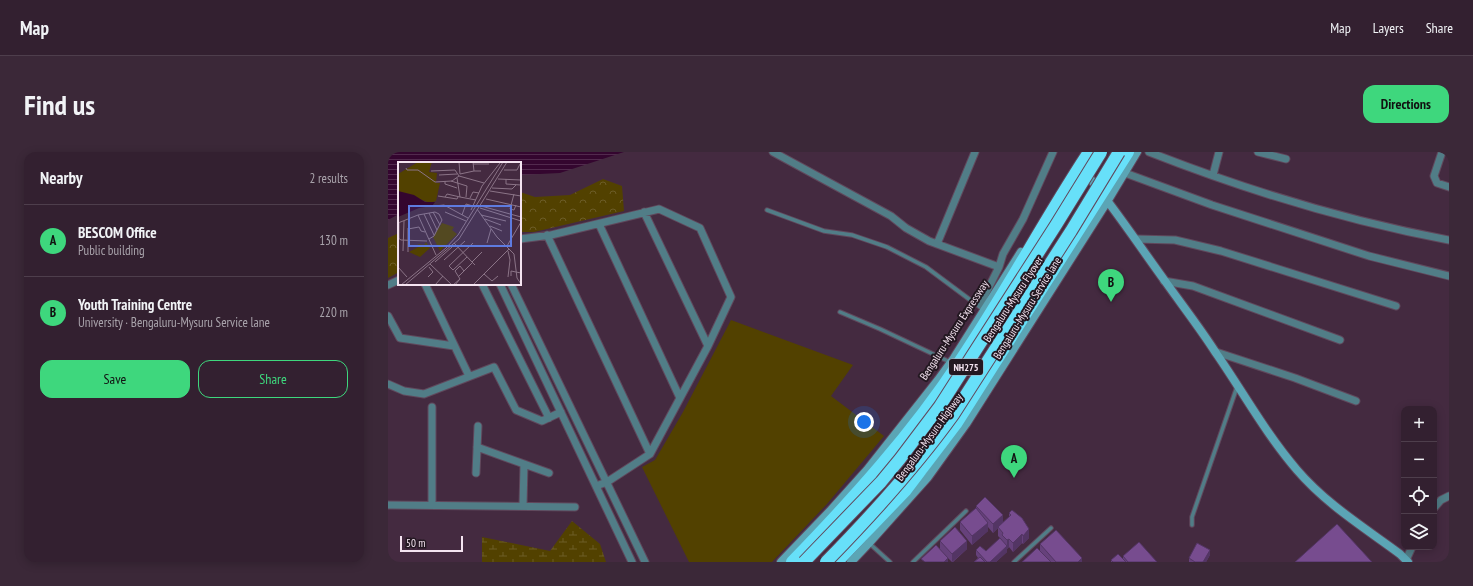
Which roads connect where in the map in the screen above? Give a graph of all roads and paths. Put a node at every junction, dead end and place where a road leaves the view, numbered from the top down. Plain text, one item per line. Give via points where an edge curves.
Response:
1 (773, 152) edge
2 (975, 152) edge
3 (1053, 152) edge
4 (1084, 152) edge
5 (1089, 152) edge
6 (1101, 152) edge
7 (1119, 152) edge
8 (1128, 152) edge
9 (1137, 152) edge
10 (1149, 152) edge
11 (1219, 152) edge
12 (1258, 152) edge
13 (1442, 152) edge
14 (1286, 159) dead end
15 (1080, 166) junction
16 (1125, 173) junction
17 (1213, 176) junction
18 (1449, 187) edge
19 (1105, 196) junction
20 (768, 210) dead end
21 (644, 212) junction
22 (599, 224) junction
23 (547, 236) junction
24 (521, 239) edge
25 (1136, 239) junction
26 (1449, 240) edge
27 (938, 244) junction
28 (999, 267) junction
29 (1449, 276) edge
30 (398, 280) edge
31 (1164, 281) junction
32 (388, 285) edge
33 (426, 285) edge
34 (482, 285) edge
35 (500, 285) edge
36 (511, 285) edge
37 (982, 306) junction
38 (1396, 306) dead end
39 (840, 312) dead end
40 (388, 316) edge
41 (1340, 340) dead end
42 (454, 346) junction
43 (708, 346) junction
44 (1216, 352) junction
45 (951, 362) junction
46 (469, 376) junction
47 (388, 384) edge
48 (1238, 386) junction
49 (680, 398) junction
50 (1356, 401) dead end
51 (432, 407) dead end
52 (561, 412) junction
53 (549, 418) junction
54 (478, 426) dead end
55 (477, 447) junction
56 (650, 454) junction
57 (524, 464) junction
58 (476, 473) dead end
59 (549, 473) dead end
60 (607, 482) junction
61 (596, 486) junction
62 (1449, 496) edge
63 (388, 505) edge
64 (432, 505) junction
65 (1437, 505) edge
66 (523, 506) junction
67 (575, 507) dead end
68 (966, 511) dead end
69 (834, 512) junction
70 (1192, 525) dead end
71 (1051, 528) dead end
72 (866, 540) junction
73 (1411, 550) edge
74 (1407, 561) edge
75 (632, 562) edge
76 (645, 562) edge
77 (780, 562) edge
78 (792, 562) edge
79 (804, 562) edge
80 (826, 562) edge
81 (837, 562) edge
82 (851, 562) edge
83 (890, 562) edge
84 (912, 562) edge
85 (1014, 562) edge

1 - 27 street
2 - 27 street
3 - 28 street
4 - 37 street, Bengaluru-Mysuru Expressway / NH275
5 - 15 highway, Bengaluru-Mysuru Expressway / NH275
6 - 79 highway, NH275, bridge via 940,406 881,482
7 - 80 highway, Bengaluru-Mysuru Flyover / NH275, bridge via 1071,231 933,443 893,492
8 - 19 highway, Bengaluru-Mysuru Highway / NH275
9 - 16 street, NH275
10 - 17 street
11 - 17 street
12 - 14 street
13 - 18 street via 1434,176 1437,183
15 - 19 street
15 - 69 highway, Bengaluru-Mysuru Expressway / NH275 via 943,386 899,445
16 - 19 street, NH275
16 - 29 street via 1369,256
17 - 26 street via 1290,201
19 - 25 street
19 - 72 highway, Bengaluru-Mysuru Highway / NH275 via 956,424
20 - 37 lane via 824,231 852,235 881,244 926,268
21 - 22 street
21 - 43 street
21 - 43 street via 659,209 700,228 731,297
22 - 23 street
22 - 49 street
23 - 24 street
23 - 56 street
25 - 31 street
25 - 38 street via 1175,240
27 - 28 street
28 - 37 street
30 - 32 street
31 - 41 street via 1193,286
31 - 44 street
33 - 42 street
34 - 53 street
35 - 52 street
36 - 60 street
37 - 45 street, Bengaluru-Mysuru Expressway / NH275
39 - 45 lane
40 - 42 street via 400,338
42 - 46 street
43 - 49 street
44 - 48 street
44 - 50 street
45 - 69 street, Bengaluru-Mysuru Expressway / NH275
46 - 47 street via 424,394 404,391
46 - 53 street via 494,367 516,410 542,421
48 - 70 lane via 1192,517
48 - 74 street via 1262,424 1298,470 1329,502
49 - 56 street
51 - 64 street
52 - 53 street
52 - 61 street
54 - 55 street
55 - 57 street
55 - 58 street
56 - 60 street
57 - 59 street
57 - 66 street
60 - 61 street
60 - 76 street
61 - 75 street
62 - 65 street
63 - 64 street
64 - 66 street
66 - 67 street
68 - 84 lane
69 - 72 street
69 - 77 street, Bengaluru-Mysuru Expressway / NH275
69 - 78 highway, Bengaluru-Mysuru Expressway / NH275
71 - 85 lane
72 - 81 highway, Bengaluru-Mysuru Highway / NH275
72 - 82 street, NH275
72 - 83 lane
73 - 74 street

